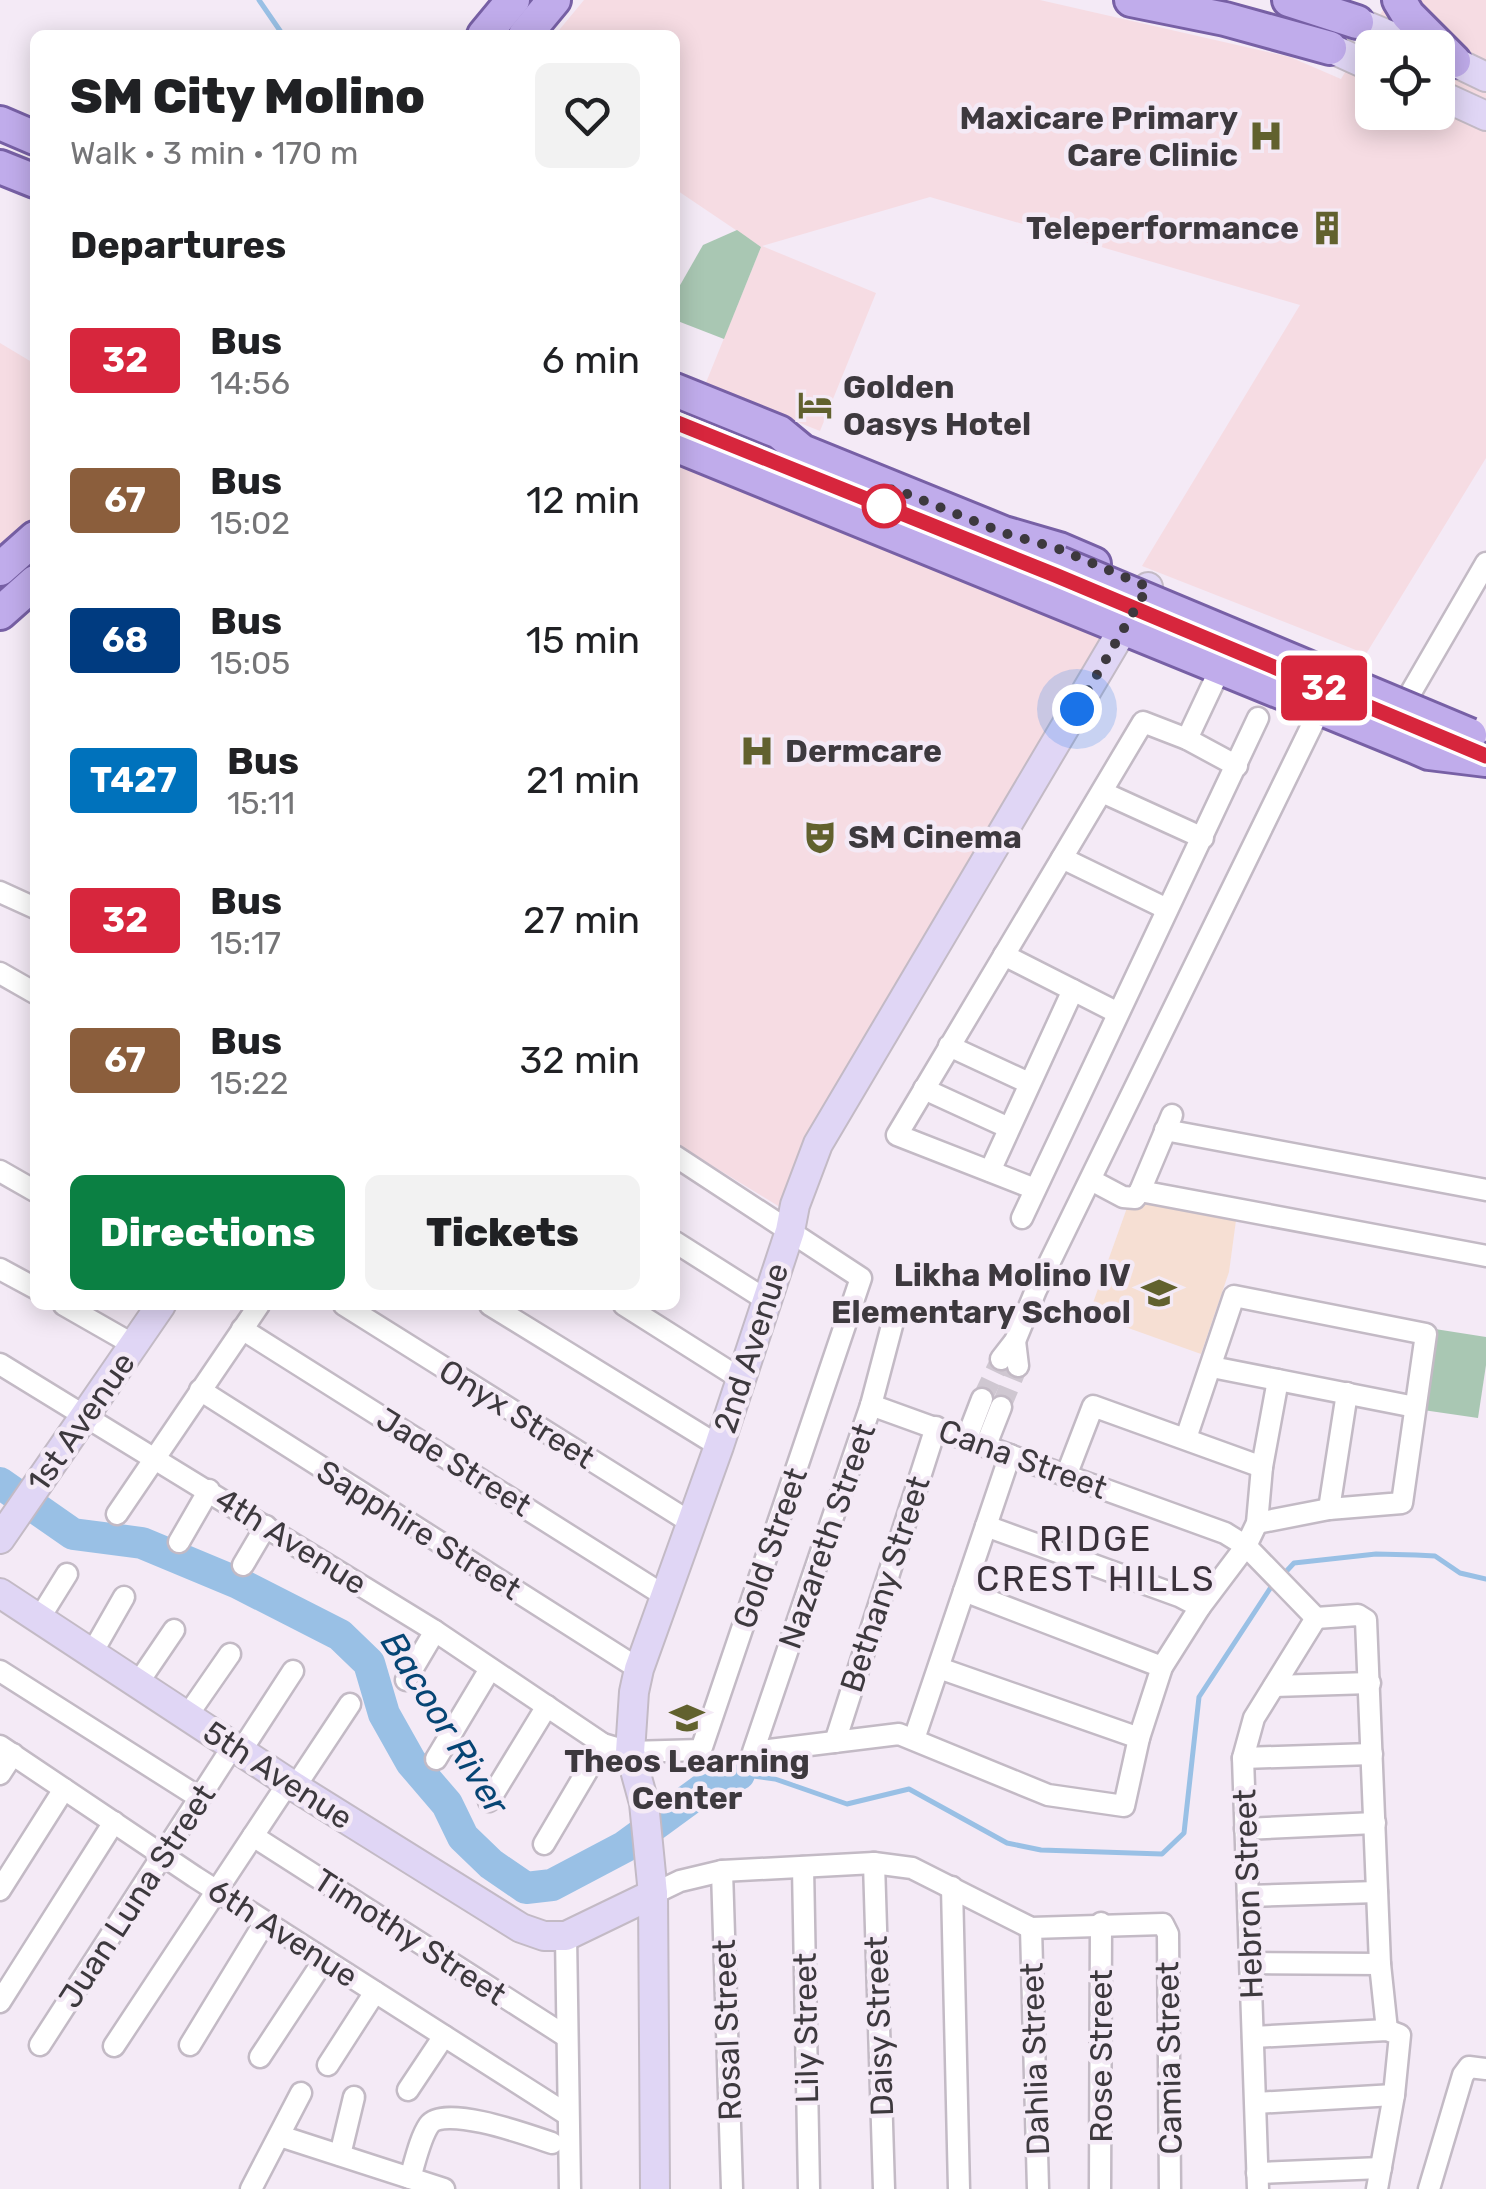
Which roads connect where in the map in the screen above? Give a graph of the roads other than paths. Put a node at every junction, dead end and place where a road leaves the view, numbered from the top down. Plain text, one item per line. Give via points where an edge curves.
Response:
1 (513, 0) edge
2 (554, 0) edge
3 (1131, 0) edge
4 (1289, 0) edge
5 (1400, 0) edge
6 (1328, 5) edge
7 (1363, 11) edge
8 (488, 30) edge
9 (529, 30) edge
10 (1392, 30) edge
11 (1421, 30) edge
12 (1330, 48) junction
13 (1355, 59) edge
14 (1455, 62) edge
15 (1486, 77) edge
16 (1455, 102) edge
17 (0, 103) edge
18 (30, 115) edge
19 (1486, 116) edge
20 (0, 124) edge
21 (30, 136) edge
22 (0, 148) edge
23 (30, 160) edge
24 (0, 167) edge
25 (30, 180) edge
26 (680, 392) edge
27 (680, 411) edge
28 (680, 424) edge
29 (680, 447) edge
30 (30, 543) edge
31 (1486, 563) edge
32 (0, 570) edge
33 (30, 586) edge
34 (1148, 587) junction
35 (0, 613) edge
36 (1124, 630) junction
37 (1220, 669) junction
38 (1410, 694) junction
39 (1320, 709) junction
40 (1258, 718) dead end
41 (1187, 739) junction
42 (1480, 744) edge
43 (1237, 766) junction
44 (1102, 792) junction
45 (1203, 838) junction
46 (1062, 858) junction
47 (0, 892) edge
48 (30, 906) edge
49 (1168, 909) junction
50 (1004, 954) junction
51 (0, 973) edge
52 (30, 990) edge
53 (1073, 990) junction
54 (1118, 1013) junction
55 (949, 1046) junction
56 (1029, 1083) junction
57 (924, 1088) junction
58 (1010, 1128) junction
59 (680, 1159) edge
60 (0, 1171) edge
61 (990, 1172) junction
62 (1091, 1180) junction
63 (30, 1188) edge
64 (1035, 1189) junction
65 (1486, 1190) edge
66 (1140, 1191) junction
67 (1022, 1218) dead end
68 (790, 1230) junction
69 (680, 1245) edge
70 (1486, 1256) edge
71 (0, 1269) edge
72 (30, 1285) edge
73 (768, 1301) junction
74 (73, 1310) edge
75 (158, 1310) edge
76 (256, 1310) edge
77 (352, 1310) edge
78 (498, 1310) edge
79 (632, 1310) edge
80 (894, 1318) dead end
81 (242, 1329) junction
82 (134, 1344) junction
83 (1009, 1362) tunnel mouth
84 (1212, 1367) junction
85 (3, 1373) edge
86 (741, 1378) junction
87 (1278, 1380) junction
88 (200, 1390) junction
89 (1347, 1394) junction
90 (991, 1404) tunnel mouth
91 (871, 1405) junction
92 (1414, 1407) junction
93 (86, 1416) junction
94 (936, 1426) junction
95 (1186, 1438) junction
96 (976, 1442) junction
97 (719, 1446) junction
98 (1010, 1455) junction
99 (154, 1458) junction
100 (1262, 1467) junction
101 (1066, 1476) junction
102 (209, 1490) junction
103 (1329, 1509) junction
104 (118, 1514) dead end
105 (690, 1522) junction
106 (1257, 1523) junction
107 (266, 1526) junction
108 (986, 1526) junction
109 (0, 1539) edge
110 (180, 1542) dead end
111 (1246, 1546) junction
112 (243, 1565) dead end
113 (67, 1574) dead end
114 (964, 1591) junction
115 (0, 1593) edge
116 (665, 1596) junction
117 (124, 1598) dead end
118 (1200, 1607) junction
119 (1316, 1618) junction
120 (39, 1619) junction
121 (174, 1630) dead end
122 (435, 1631) junction
123 (92, 1653) junction
124 (230, 1654) dead end
125 (1162, 1666) junction
126 (939, 1668) junction
127 (639, 1669) junction
128 (490, 1670) junction
129 (0, 1671) edge
130 (293, 1671) dead end
131 (406, 1680) dead end
132 (138, 1683) junction
133 (1370, 1683) junction
134 (1274, 1686) junction
135 (350, 1704) dead end
136 (547, 1706) junction
137 (187, 1716) junction
138 (1140, 1738) junction
139 (914, 1739) junction
140 (835, 1742) junction
141 (616, 1748) junction
142 (237, 1749) junction
143 (6, 1750) edge
144 (1372, 1754) junction
145 (1243, 1758) junction
146 (436, 1759) dead end
147 (0, 1774) edge
148 (292, 1785) junction
149 (64, 1789) junction
150 (200, 1798) junction
151 (489, 1801) dead end
152 (114, 1822) junction
153 (1375, 1823) junction
154 (1245, 1829) junction
155 (253, 1836) junction
156 (544, 1844) dead end
157 (163, 1854) junction
158 (874, 1863) junction
159 (803, 1867) junction
160 (722, 1871) junction
161 (653, 1886) junction
162 (952, 1887) junction
163 (0, 1890) edge
164 (216, 1891) junction
165 (1377, 1892) junction
166 (1249, 1896) junction
167 (265, 1922) junction
168 (1102, 1924) junction
169 (1031, 1928) junction
170 (566, 1936) junction
171 (324, 1960) junction
172 (1250, 1963) junction
173 (1380, 1964) junction
174 (376, 1992) junction
175 (0, 2002) edge
176 (1387, 2030) junction
177 (444, 2036) junction
178 (567, 2037) junction
179 (1253, 2037) junction
180 (40, 2045) dead end
181 (190, 2045) dead end
182 (114, 2046) dead end
183 (260, 2057) dead end
184 (328, 2064) dead end
185 (1486, 2068) edge
186 (408, 2090) dead end
187 (301, 2093) dead end
188 (1394, 2095) junction
189 (354, 2097) dead end
190 (1256, 2102) junction
191 (568, 2116) junction
192 (280, 2136) junction
193 (552, 2142) dead end
194 (340, 2155) junction
195 (410, 2178) junction
196 (1379, 2178) edge
197 (1258, 2181) edge
198 (251, 2189) edge
199 (444, 2189) edge
200 (570, 2189) edge
201 (655, 2189) edge
202 (732, 2189) edge
203 (808, 2189) edge
204 (884, 2189) edge
205 (959, 2189) edge
206 (1038, 2189) edge
207 (1100, 2189) edge
208 (1170, 2189) edge
209 (1428, 2189) edge

1 - 8 main road
2 - 9 main road
3 - 12 main road
4 - 6 main road
5 - 11 main road
6 - 7 main road
6 - 12 main road
7 - 10 street
7 - 12 main road
12 - 13 street
14 - 15 street
16 - 19 street
17 - 18 main road
20 - 21 main road
22 - 23 main road
24 - 25 main road
26 - 34 main road via 778,432 802,451
27 - 42 main road, bridge via 1060,563
28 - 42 main road
29 - 36 main road
30 - 32 main road
31 - 38 street
33 - 35 main road
34 - 36 street, 2nd Avenue
34 - 38 main road
36 - 37 main road
36 - 68 street, 2nd Avenue via 818,1144
37 - 39 main road
37 - 41 street
38 - 42 main road
39 - 42 main road via 1429,753
39 - 62 street
40 - 43 street
41 - 43 street
41 - 44 street via 1144,722
43 - 45 street
44 - 45 street
44 - 46 street
45 - 49 street
46 - 49 street
46 - 50 street
47 - 48 street
49 - 54 street
50 - 53 street
50 - 55 street
51 - 52 street
53 - 54 street
53 - 56 street
54 - 64 street
55 - 56 street
55 - 57 street
56 - 58 street
57 - 58 street
57 - 61 street via 897,1135
58 - 61 street
59 - 68 street
60 - 63 street
61 - 64 street
62 - 66 street via 1122,1197 1135,1198
62 - 83 street
64 - 67 street
65 - 66 street via 1168,1122
66 - 70 street
68 - 73 street, 2nd Avenue
68 - 141 street, Gold Street via 861,1278 701,1750
69 - 73 street
71 - 72 street
73 - 86 street, 2nd Avenue
74 - 82 street
75 - 82 street, 1st Avenue
76 - 81 street
77 - 105 street, Onyx Street
78 - 97 street
79 - 86 street
80 - 91 street, Nazareth Street
81 - 88 street
81 - 116 street, Jade Street
82 - 93 street, 1st Avenue
84 - 87 street
84 - 92 street via 1234,1296 1426,1334
84 - 95 street
85 - 93 street, 4th Avenue
86 - 97 street, 2nd Avenue
87 - 89 street
87 - 100 street
88 - 99 street
88 - 127 street, Sapphire Street
89 - 92 street
89 - 103 street
90 - 96 street
91 - 94 street, Cana Street
91 - 140 street, Nazareth Street via 753,1752
92 - 103 street via 1402,1503
93 - 99 street, 4th Avenue
93 - 109 street, 1st Avenue
94 - 96 street, Cana Street
94 - 140 street, Bethany Street
95 - 100 street
95 - 101 street via 1093,1406
96 - 98 street, Cana Street
97 - 105 street, 2nd Avenue
98 - 101 street, Cana Street
98 - 108 street
99 - 102 street, 4th Avenue
99 - 104 street
100 - 106 street
101 - 111 street, Cana Street
102 - 107 street, 4th Avenue
102 - 110 street
103 - 106 street
105 - 116 street, 2nd Avenue
106 - 111 street
107 - 112 street
107 - 122 street, 4th Avenue
108 - 114 street
108 - 118 street
111 - 118 street
111 - 119 street, Cana Street
113 - 120 street
114 - 125 street
114 - 126 street
115 - 120 street, 5th Avenue
116 - 127 street, 2nd Avenue
117 - 123 street
118 - 125 street
119 - 133 street via 1364,1618
119 - 134 street, Hebron Street
120 - 123 street, 5th Avenue
121 - 132 street
122 - 128 street, 4th Avenue
122 - 131 street
123 - 132 street, 5th Avenue
124 - 137 street
125 - 138 street
126 - 138 street
126 - 139 street
127 - 141 street, 2nd Avenue
128 - 136 street, 4th Avenue
128 - 146 street
129 - 150 street
130 - 142 street, Juan Luna Street
132 - 137 street, 5th Avenue
133 - 134 street
133 - 144 street
134 - 145 street, Hebron Street via 1254,1718
135 - 148 street
136 - 141 street, 4th Avenue
136 - 151 street
137 - 142 street, 5th Avenue
138 - 139 street via 1124,1806 1048,1795
139 - 140 street via 900,1734
141 - 156 street
141 - 161 street, 2nd Avenue via 644,1803
142 - 148 street, 5th Avenue
142 - 150 street, Juan Luna Street
143 - 147 street
143 - 149 street, 6th Avenue
144 - 145 street
144 - 153 street
145 - 154 street, Hebron Street
148 - 155 street
148 - 170 street, 5th Avenue via 521,1928
149 - 152 street, 6th Avenue
149 - 163 street
150 - 157 street, Juan Luna Street
152 - 157 street, 6th Avenue
152 - 175 street
153 - 154 street
153 - 165 street
154 - 166 street, Hebron Street
155 - 164 street
155 - 178 street, Timothy Street
157 - 164 street, 6th Avenue
157 - 180 street, Juan Luna Street
158 - 159 street
158 - 162 street via 912,1868
158 - 204 street, Daisy Street
159 - 160 street
159 - 203 street, Lily Street
160 - 161 street
160 - 202 street, Rosal Street
161 - 170 street
161 - 201 street, 2nd Avenue
162 - 169 street
162 - 205 street
164 - 167 street, 6th Avenue
164 - 182 street
165 - 166 street
165 - 173 street
166 - 172 street, Hebron Street
167 - 171 street, 6th Avenue
167 - 181 street
168 - 169 street
168 - 207 street, Rose Street
168 - 208 street, Camia Street via 1166,1926
169 - 206 street, Dahlia Street
170 - 178 street
171 - 174 street, 6th Avenue
171 - 183 street
172 - 173 street
172 - 179 street, Hebron Street
173 - 176 street
174 - 177 street, 6th Avenue
174 - 184 street
176 - 179 street
176 - 188 street via 1400,2035
177 - 186 street
177 - 191 street, 6th Avenue
178 - 191 street
179 - 190 street, Hebron Street
185 - 209 street via 1469,2067 1463,2075
187 - 192 street
188 - 190 street
188 - 196 street
189 - 194 street
190 - 197 street, Hebron Street
191 - 200 street
192 - 194 street
192 - 198 street
193 - 195 street via 490,2123 439,2118 429,2125
194 - 195 street
195 - 199 street
196 - 197 street

